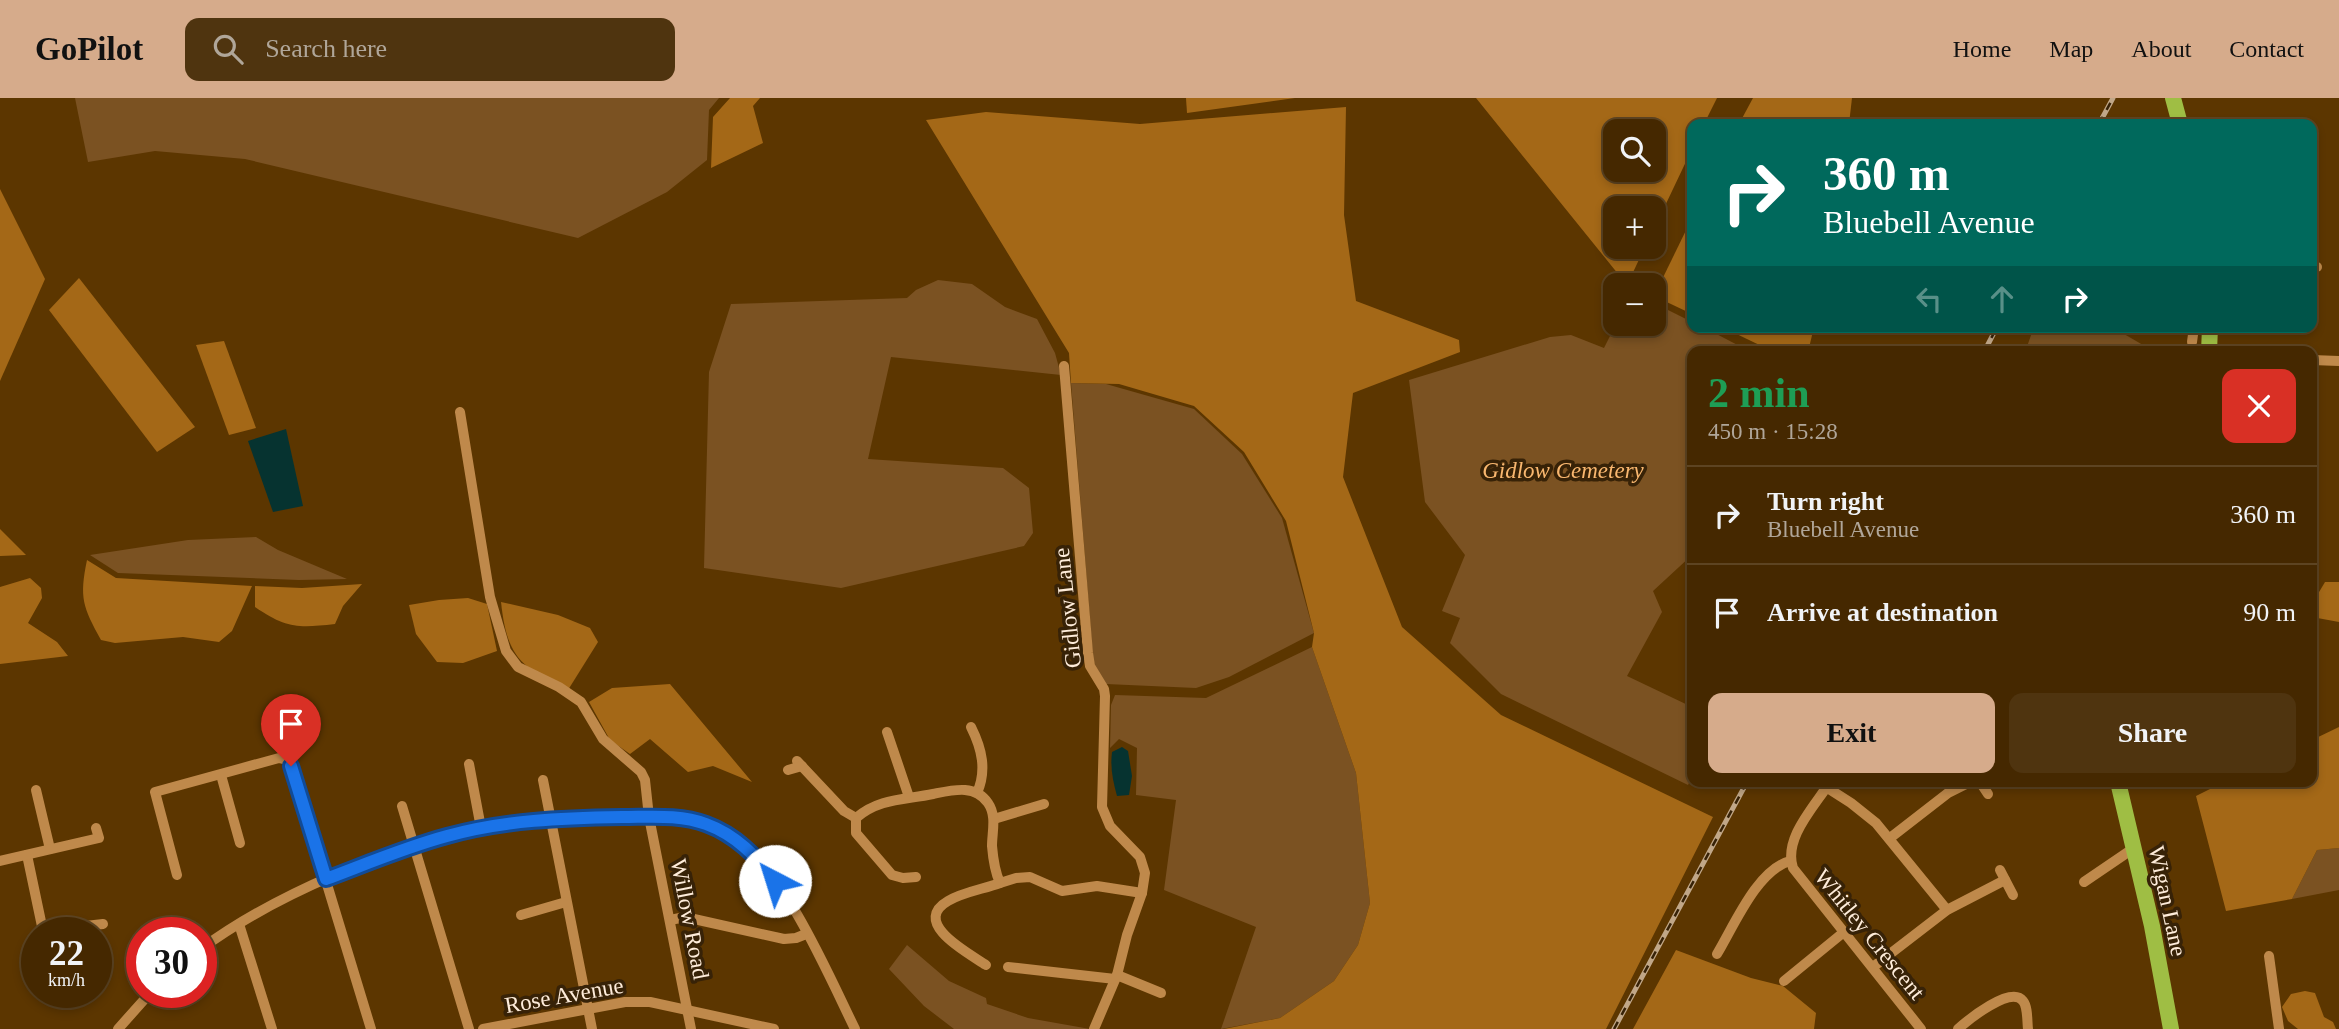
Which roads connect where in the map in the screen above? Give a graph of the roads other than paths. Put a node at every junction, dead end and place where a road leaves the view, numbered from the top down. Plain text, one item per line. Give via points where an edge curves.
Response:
1 (2173, 98) edge
2 (2179, 119) edge
3 (2193, 333) edge
4 (2192, 342) dead end
5 (2317, 360) edge
6 (2339, 361) edge
7 (1064, 366) dead end
8 (460, 412) dead end
9 (971, 727) dead end
10 (887, 732) dead end
11 (469, 764) dead end
12 (788, 770) dead end
13 (221, 775) junction
14 (543, 780) dead end
15 (1827, 787) edge
16 (1831, 787) edge
17 (1960, 787) edge
18 (1983, 787) edge
19 (2119, 787) edge
20 (36, 790) dead end
21 (977, 793) junction
22 (1988, 794) dead end
23 (909, 797) junction
24 (1044, 804) dead end
25 (402, 806) dead end
26 (649, 817) junction
27 (856, 818) junction
28 (550, 819) junction
29 (994, 819) junction
30 (96, 828) dead end
31 (481, 828) junction
32 (1890, 838) junction
33 (240, 843) dead end
34 (414, 846) junction
35 (2134, 848) junction
36 (50, 849) junction
37 (27, 855) junction
38 (0, 861) edge
39 (1790, 861) junction
40 (177, 875) dead end
41 (916, 877) dead end
42 (326, 879) junction
43 (2084, 882) dead end
44 (1000, 883) junction
45 (1142, 893) junction
46 (2013, 895) dead end
47 (566, 902) junction
48 (1947, 910) junction
49 (521, 915) dead end
50 (40, 917) edge
51 (670, 920) junction
52 (239, 924) junction
53 (1844, 932) junction
54 (806, 934) junction
55 (217, 938) edge
56 (1717, 954) dead end
57 (2269, 957) dead end
58 (986, 964) dead end
59 (1008, 967) dead end
60 (1873, 967) junction
61 (1116, 977) junction
62 (1800, 985) dead end
63 (1160, 993) dead end
64 (137, 1008) edge
65 (587, 1008) junction
66 (688, 1010) junction
67 (118, 1029) edge
68 (272, 1029) edge
69 (372, 1029) edge
70 (469, 1029) edge
71 (483, 1029) edge
72 (592, 1029) edge
73 (691, 1029) edge
74 (774, 1029) edge
75 (855, 1029) edge
76 (1094, 1029) edge
77 (1921, 1029) edge
78 (1958, 1029) edge
79 (2028, 1029) edge
80 (2171, 1029) edge
81 (2279, 1029) edge

1 - 2 highway
3 - 4 street
5 - 6 street
7 - 45 street, Gidlow Lane via 1087,653 1105,696 1102,807 1110,826 1140,857 1145,873
8 - 26 street, Willow Road via 490,597 506,651 518,667 581,702 603,739 641,772
9 - 21 street via 984,773
10 - 23 street
11 - 31 street
12 - 27 street via 800,763
13 - 33 street
13 - 40 street via 155,792
13 - 42 street via 279,758 286,760
14 - 28 street
15 - 39 street via 1793,840
16 - 32 street
17 - 32 street
18 - 22 street
19 - 35 highway, Wigan Lane
20 - 36 street
21 - 23 street via 962,789
21 - 29 street via 989,804
23 - 27 street via 873,806
24 - 29 street
25 - 34 street
26 - 28 street
26 - 51 street, Willow Road
26 - 54 street via 697,820 743,844 775,881
27 - 41 street via 856,833 892,874
28 - 31 street
28 - 47 street
29 - 44 street via 992,847
30 - 36 street via 99,838
31 - 34 street
32 - 48 street
34 - 42 street
34 - 70 street
35 - 43 street
35 - 80 highway, Wigan Lane
36 - 37 street
37 - 38 street
37 - 50 street
39 - 53 street, Whitley Crescent via 1799,879
39 - 56 street via 1761,881
42 - 52 street
42 - 69 street
44 - 45 street via 1030,877 1062,891 1097,886
44 - 58 street via 950,900 937,916 937,926 945,936
45 - 61 street, Gidlow Lane
46 - 48 street via 2002,875
47 - 49 street
47 - 65 street
48 - 60 street
51 - 54 street via 685,918 784,939
51 - 66 street, Willow Road
52 - 55 street
52 - 68 street
53 - 60 street, Whitley Crescent
53 - 62 street via 1788,978
54 - 75 street
57 - 81 street
59 - 61 street
60 - 77 street, Whitley Crescent
61 - 63 street
61 - 76 street, Gidlow Lane
64 - 67 street
65 - 66 street, Rose Avenue via 650,1002
65 - 71 street, Rose Avenue
65 - 72 street
66 - 73 street, Willow Road
66 - 74 street, Rose Avenue
78 - 79 street via 1987,1007 2012,996 2024,1003

